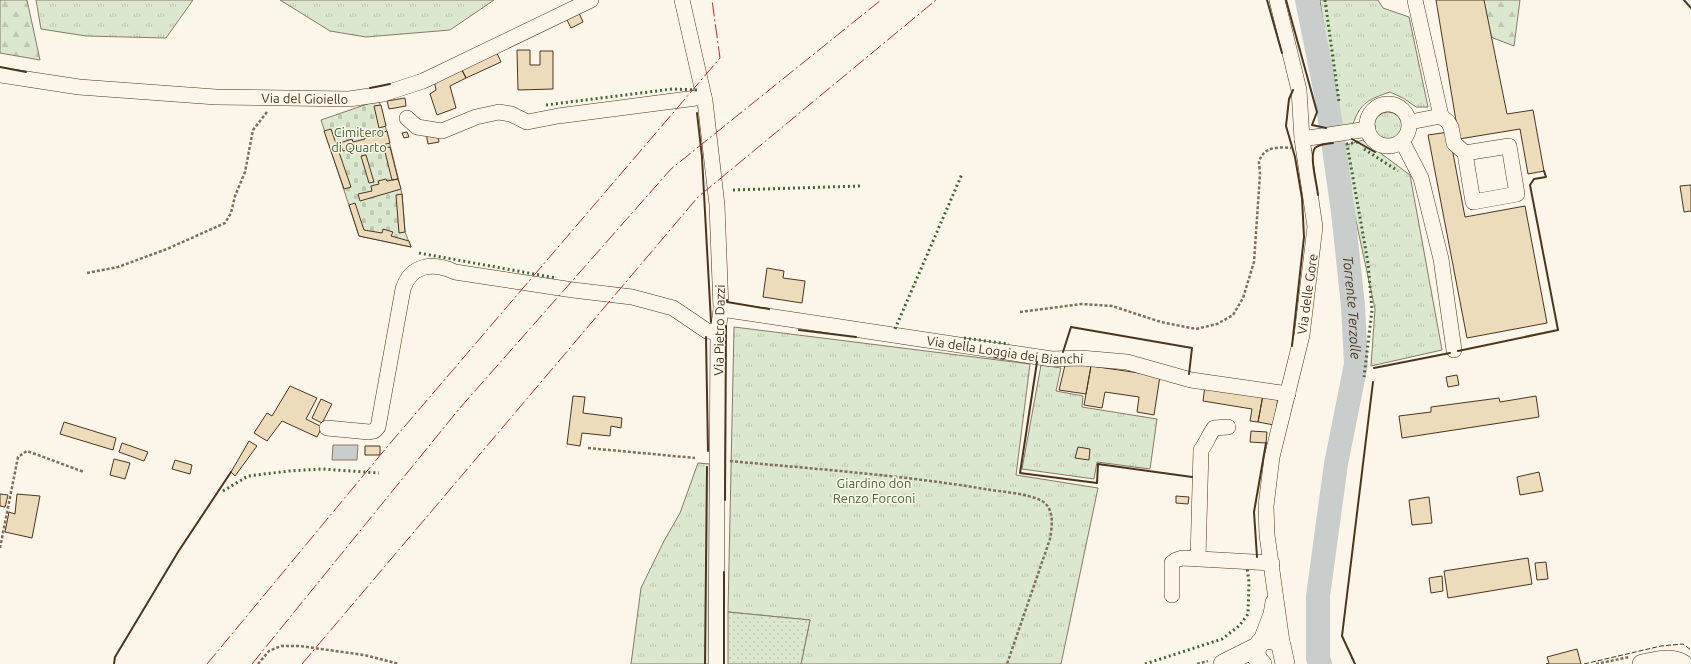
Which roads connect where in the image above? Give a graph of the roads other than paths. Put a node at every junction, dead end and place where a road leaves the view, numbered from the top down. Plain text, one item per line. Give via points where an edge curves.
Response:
1 (591, 0) edge
2 (682, 0) edge
3 (1276, 0) edge
4 (1415, 0) edge
5 (0, 75) edge
6 (704, 97) junction
7 (1441, 116) junction
8 (407, 118) dead end
9 (1410, 122) junction
10 (1368, 129) junction
11 (1402, 141) junction
12 (1307, 142) junction
13 (1465, 153) dead end
14 (721, 309) junction
15 (718, 332) junction
16 (1454, 350) dead end
17 (1288, 394) junction
18 (1228, 427) dead end
19 (327, 428) dead end
20 (1198, 558) junction
21 (1272, 563) junction
22 (1275, 587) junction
23 (1172, 595) dead end
24 (1257, 656) edge
25 (1282, 658) edge
26 (1219, 662) edge
27 (716, 664) edge
28 (1642, 664) edge
29 (1683, 664) edge

1 - 5 street, Via del Gioiello via 423,81 383,94 349,98 216,97 79,87
2 - 6 street, Via Pietro Dazzi
3 - 12 street, Via delle Gore via 1300,90
4 - 7 street
6 - 8 street via 528,122 511,114 499,112 476,117 442,131 417,127
6 - 14 street, Via Pietro Dazzi via 717,206
7 - 9 street
7 - 13 street via 1451,127 1454,143
9 - 10 street via 1398,106 1385,104 1373,110 1367,123
9 - 11 street via 1407,136
10 - 11 street via 1375,142 1382,145 1396,145
10 - 12 street
11 - 16 street via 1421,178 1441,259
12 - 17 street, Via delle Gore via 1315,227 1302,335
14 - 15 street, Via Pietro Dazzi
14 - 17 street, Via della Loggia dei Bianchi via 1052,359 1081,358 1127,362 1191,380
15 - 19 street via 707,331 673,308 632,297 455,272 444,267 418,269 410,274 403,290 378,427 369,432
15 - 27 street, Via Pietro Dazzi
17 - 21 street, Via delle Gore via 1272,457 1266,506 1267,535
18 - 20 street via 1214,428 1201,450
20 - 21 street
20 - 23 street via 1182,558 1172,563
21 - 22 street, Via delle Gore
22 - 24 street, Via delle Gore via 1271,614
22 - 25 street, Via delle Gore
24 - 25 main road, Via delle Gore via 1265,640 1274,640 1278,642
24 - 26 main road
28 - 29 main road via 1668,660

